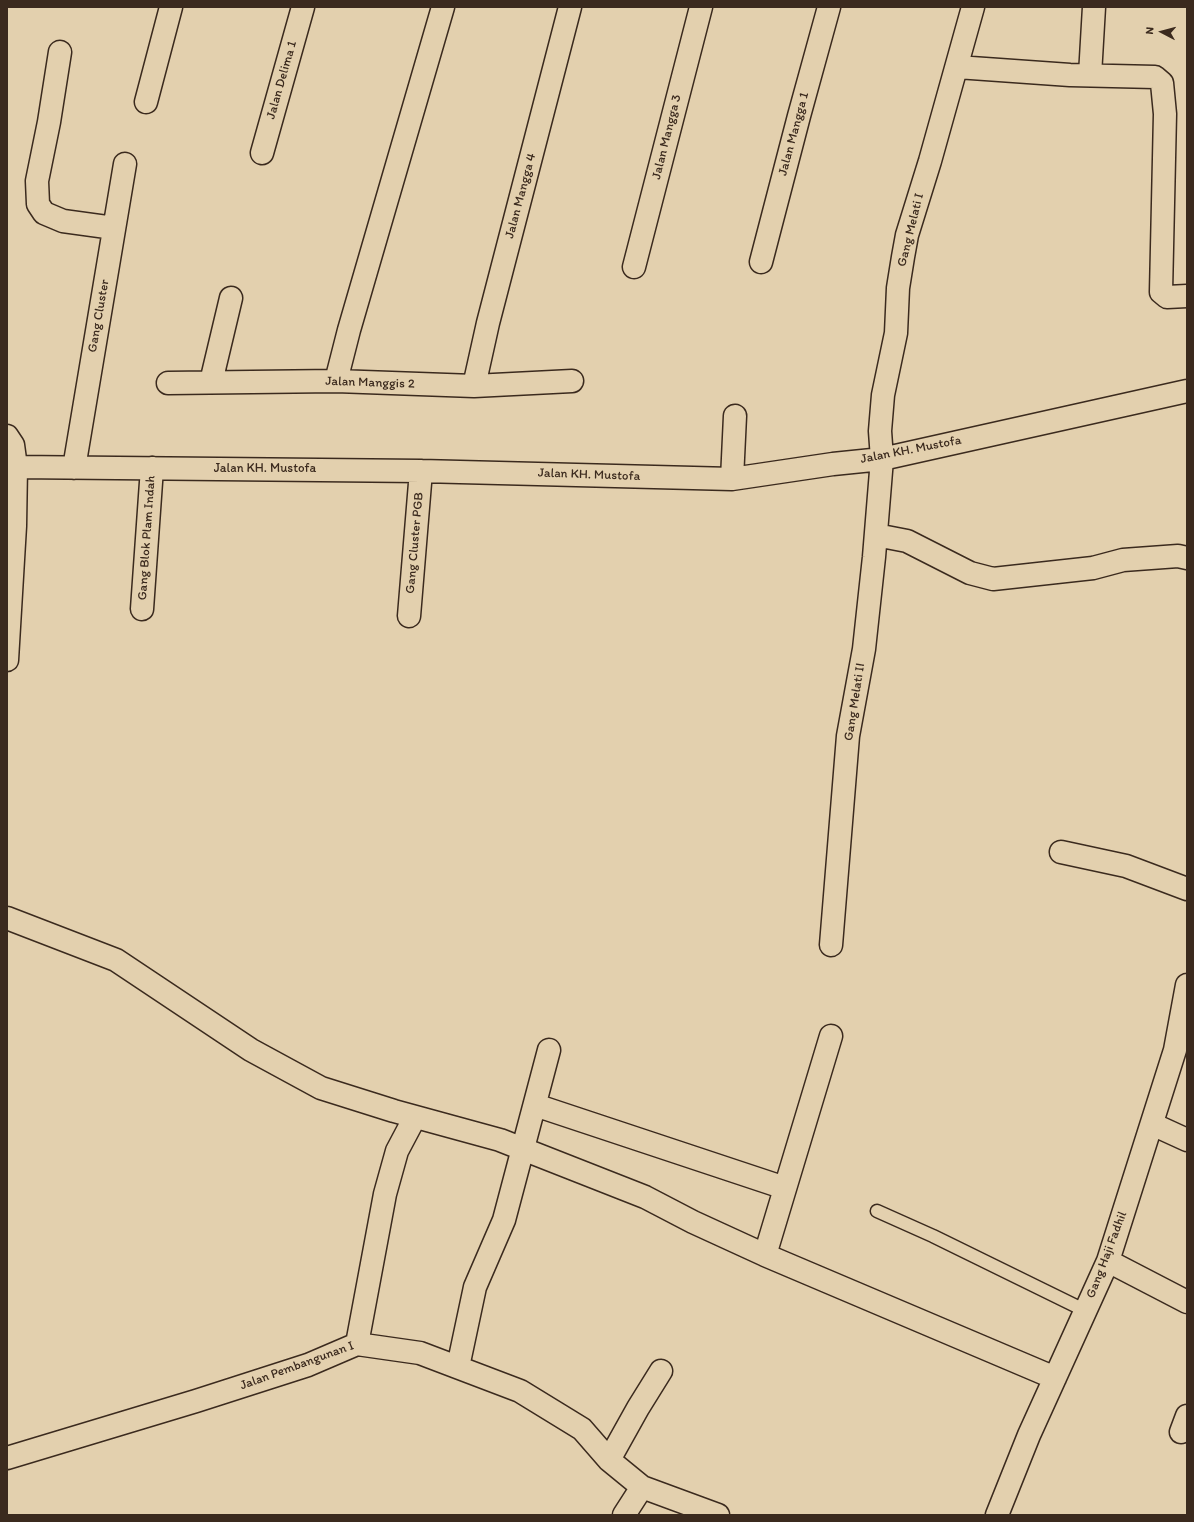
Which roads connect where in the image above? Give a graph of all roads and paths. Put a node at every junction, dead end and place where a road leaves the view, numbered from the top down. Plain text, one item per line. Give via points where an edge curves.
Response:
1 (171, 7) edge
2 (303, 7) edge
3 (443, 7) edge
4 (570, 7) edge
5 (701, 7) edge
6 (829, 7) edge
7 (973, 7) edge
8 (1094, 7) edge
9 (60, 52) dead end
10 (957, 67) junction
11 (1090, 75) junction
12 (146, 102) dead end
13 (262, 153) dead end
14 (126, 164) dead end
15 (114, 228) junction
16 (761, 262) dead end
17 (634, 267) dead end
18 (1187, 296) edge
19 (231, 298) dead end
20 (572, 380) dead end
21 (336, 381) junction
22 (211, 382) junction
23 (168, 383) dead end
24 (474, 386) junction
25 (1187, 391) edge
26 (735, 416) dead end
27 (7, 436) edge
28 (882, 459) junction
29 (16, 467) junction
30 (74, 468) junction
31 (152, 468) junction
32 (421, 470) junction
33 (732, 479) junction
34 (876, 535) junction
35 (1187, 558) edge
36 (142, 609) dead end
37 (409, 616) dead end
38 (7, 660) edge
39 (1062, 852) dead end
40 (1187, 889) edge
41 (7, 918) edge
42 (831, 945) dead end
43 (1187, 985) edge
44 (830, 1036) dead end
45 (548, 1050) dead end
46 (535, 1105) junction
47 (415, 1117) junction
48 (1152, 1124) junction
49 (1187, 1140) edge
50 (523, 1150) junction
51 (785, 1188) junction
52 (877, 1211) dead end
53 (765, 1255) junction
54 (1108, 1261) junction
55 (1187, 1302) edge
56 (1086, 1311) junction
57 (358, 1344) junction
58 (458, 1367) junction
59 (660, 1371) dead end
60 (1055, 1378) junction
61 (7, 1458) edge
62 (609, 1460) junction
63 (642, 1487) junction
64 (624, 1515) edge
65 (718, 1515) edge
66 (997, 1515) edge

1 - 12 street
2 - 13 street, Jalan Delima 1
3 - 21 street
4 - 24 street, Jalan Mangga 4 via 488,322
5 - 17 street, Jalan Mangga 3
6 - 16 street, Jalan Mangga 1
7 - 10 street, Gang Melati I
8 - 11 street
9 - 15 street via 37,181 38,204 44,213 63,221
10 - 11 street
10 - 28 street, Gang Melati I via 907,235 898,288 896,333 883,395 880,431
11 - 18 street via 1155,77 1162,83 1165,114 1161,292 1167,297
14 - 15 street, Gang Cluster
15 - 30 street, Gang Cluster
19 - 22 street
20 - 24 street, Jalan Manggis 2
21 - 22 street, Jalan Manggis 2
21 - 24 street, Jalan Manggis 2
22 - 23 street, Jalan Manggis 2
25 - 28 street, Jalan KH. Mustofa
26 - 33 street
27 - 29 street via 13,445
28 - 33 street, Jalan KH. Mustofa
28 - 34 street, Gang Melati II
29 - 30 street, Jalan KH. Mustofa
29 - 38 street
30 - 31 street, Jalan KH. Mustofa
31 - 32 street, Jalan KH. Mustofa
31 - 36 street, Gang Blok Plam Indah
32 - 33 street, Jalan KH. Mustofa
32 - 37 street, Gang Cluster PGB
34 - 35 street via 907,540 970,573 993,579 1093,568 1122,560 1178,556
34 - 42 street, Gang Melati II via 864,649 848,736
39 - 40 street via 1126,866
41 - 47 street via 116,960 251,1050 321,1088
43 - 48 street, Gang Haji Fadhil via 1175,1050
44 - 51 street
45 - 46 street
46 - 50 street
46 - 51 street
47 - 50 street via 500,1140
47 - 57 street via 398,1151 385,1194
48 - 49 street
48 - 54 street, Gang Haji Fadhil
50 - 53 street via 645,1198
50 - 58 street via 504,1220 474,1287
51 - 53 street
52 - 56 lane
53 - 60 street
54 - 55 street
54 - 56 street, Gang Haji Fadhil
56 - 60 street, Gang Haji Fadhil
57 - 58 street, Jalan Pembangunan I via 420,1353
57 - 61 street, Jalan Pembangunan I via 308,1365
58 - 62 street, Jalan Pembangunan I via 520,1391 582,1428
59 - 62 street
60 - 66 street, Gang Haji Fadhil
62 - 63 street, Jalan Pembangunan I
63 - 64 street
63 - 65 street, Jalan Pembangunan I

